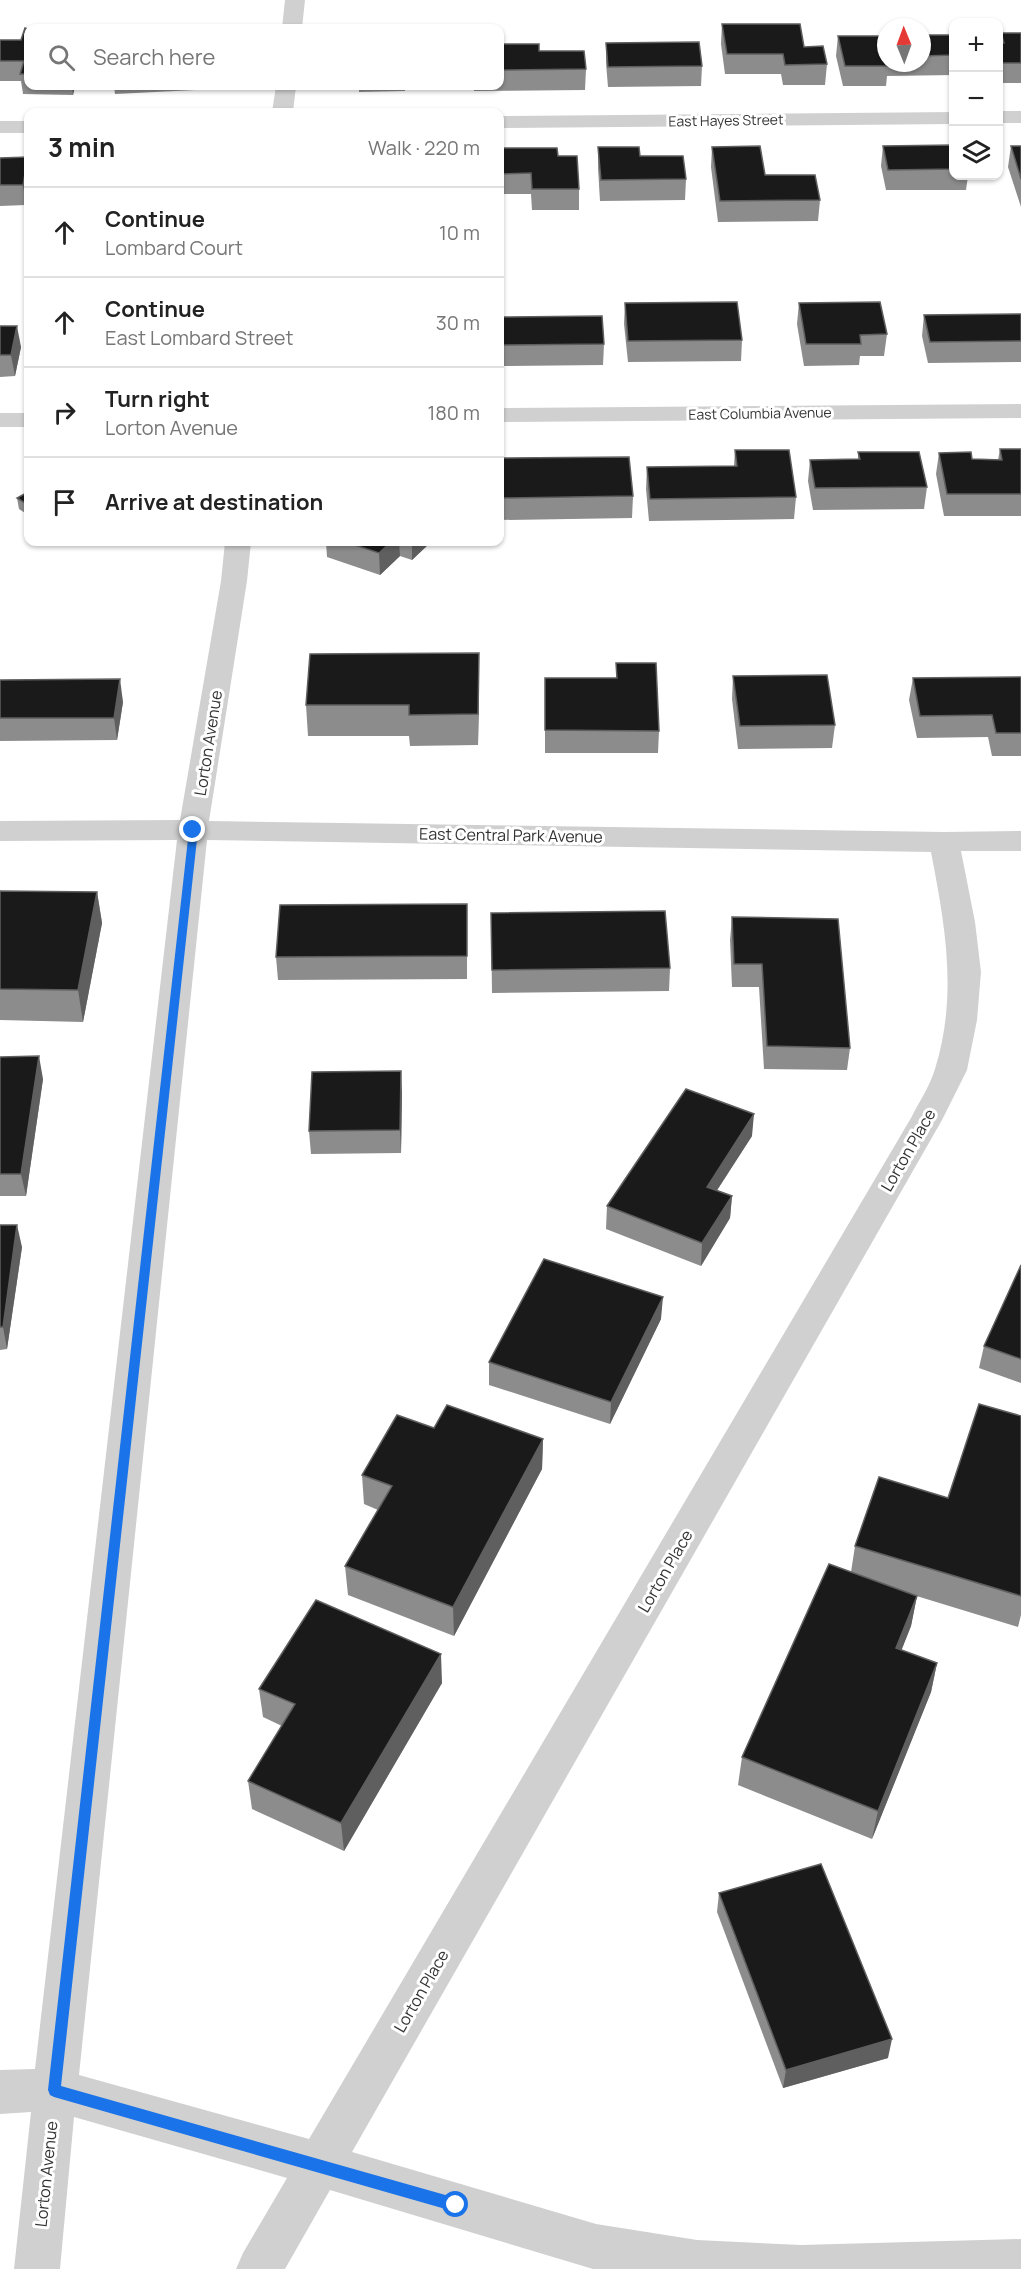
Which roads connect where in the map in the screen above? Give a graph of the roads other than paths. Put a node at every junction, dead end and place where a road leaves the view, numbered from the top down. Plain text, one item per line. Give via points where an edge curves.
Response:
1 (295, 0) edge
2 (292, 24) edge
3 (286, 90) edge
4 (283, 108) edge
5 (1003, 117) edge
6 (1021, 117) edge
7 (949, 118) edge
8 (504, 122) edge
9 (24, 127) edge
10 (0, 128) edge
11 (1021, 411) edge
12 (504, 415) edge
13 (0, 420) edge
14 (24, 420) edge
15 (238, 546) edge
16 (193, 830) junction
17 (0, 831) edge
18 (1021, 841) edge
19 (944, 842) junction
20 (54, 2090) junction
21 (0, 2092) edge
22 (321, 2165) junction
23 (1021, 2262) edge
24 (37, 2269) edge
25 (259, 2269) edge

1 - 2 street
3 - 4 street
5 - 6 street
7 - 8 street, East Hayes Street
9 - 10 street
11 - 12 street, East Columbia Avenue
13 - 14 street
15 - 16 street, Lorton Avenue
16 - 17 street, East Central Park Avenue
16 - 19 street, East Central Park Avenue
16 - 20 street, Lorton Avenue
18 - 19 street, East Central Park Avenue
19 - 22 street, Lorton Place via 960,922 964,972 961,1020 951,1070 926,1120
20 - 21 street
20 - 22 street
20 - 24 street, Lorton Avenue
22 - 23 street via 596,2247 697,2263 801,2268
22 - 25 street, Lorton Place

